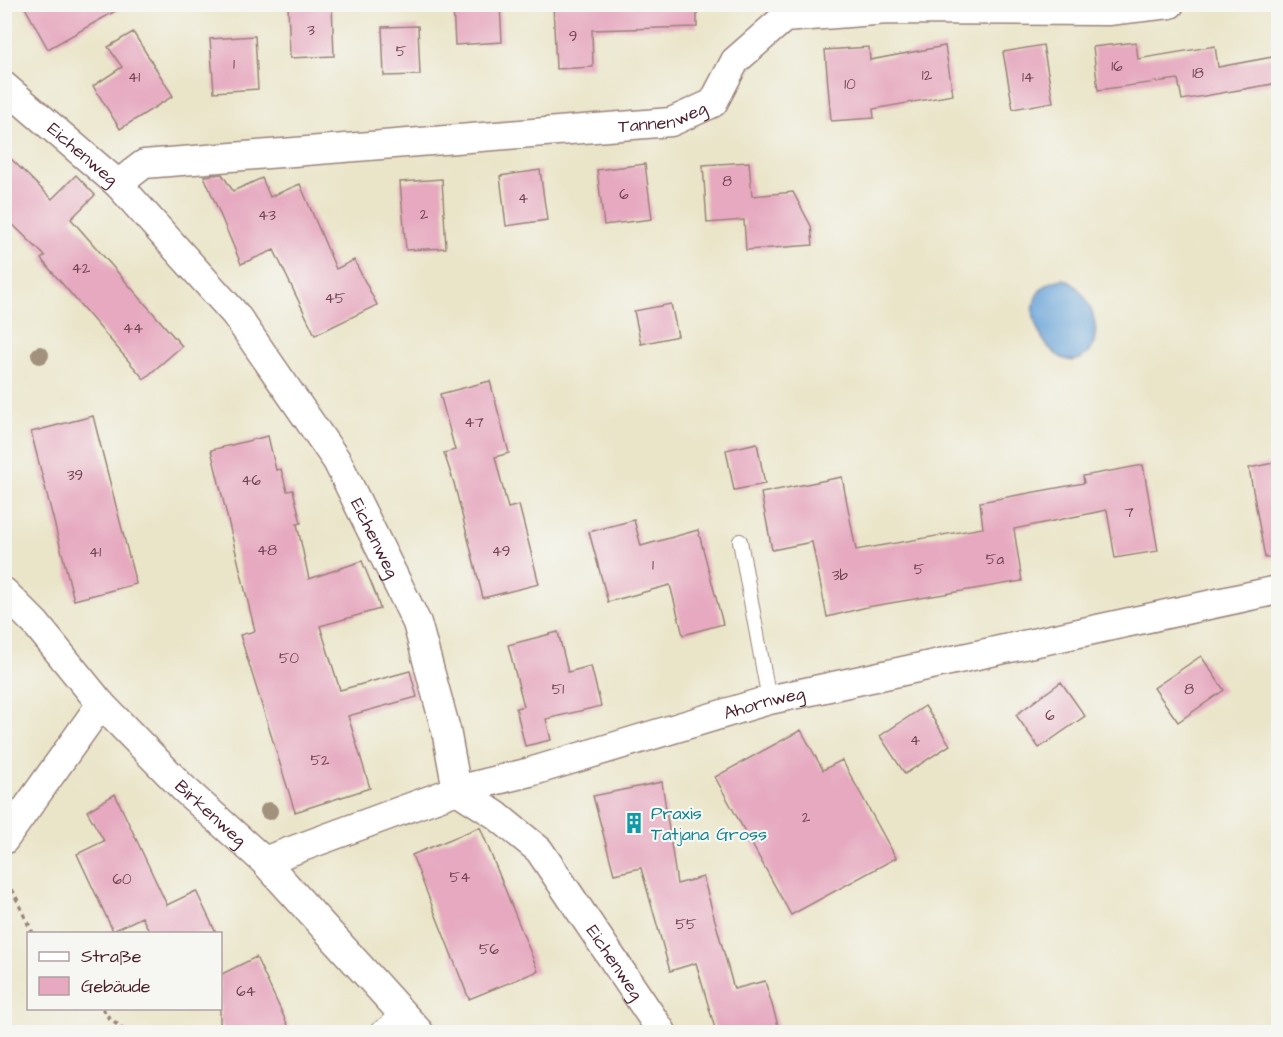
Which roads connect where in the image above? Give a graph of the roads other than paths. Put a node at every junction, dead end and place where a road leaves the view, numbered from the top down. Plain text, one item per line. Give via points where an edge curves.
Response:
1 (1170, 4) edge
2 (4, 86) edge
3 (118, 184) junction
4 (740, 541) dead end
5 (1278, 590) edge
6 (4, 592) edge
7 (769, 700) junction
8 (101, 705) junction
9 (457, 790) junction
10 (4, 840) edge
11 (264, 861) junction
12 (409, 1023) edge
13 (375, 1032) edge
14 (662, 1032) edge

1 - 3 street, Tannenweg via 1108,11 886,10 784,18 735,61 713,104 670,122 144,165
2 - 3 street, Eichenweg
3 - 9 street, Eichenweg via 235,314 337,461 417,623 446,730
4 - 7 lane
5 - 7 street, Ahornweg
6 - 8 street, Birkenweg via 36,624
7 - 9 street, Ahornweg
8 - 10 street
8 - 11 street, Birkenweg via 183,788
9 - 11 street, Ahornweg
9 - 14 street, Eichenweg via 540,850
11 - 12 street, Birkenweg
12 - 13 lane

